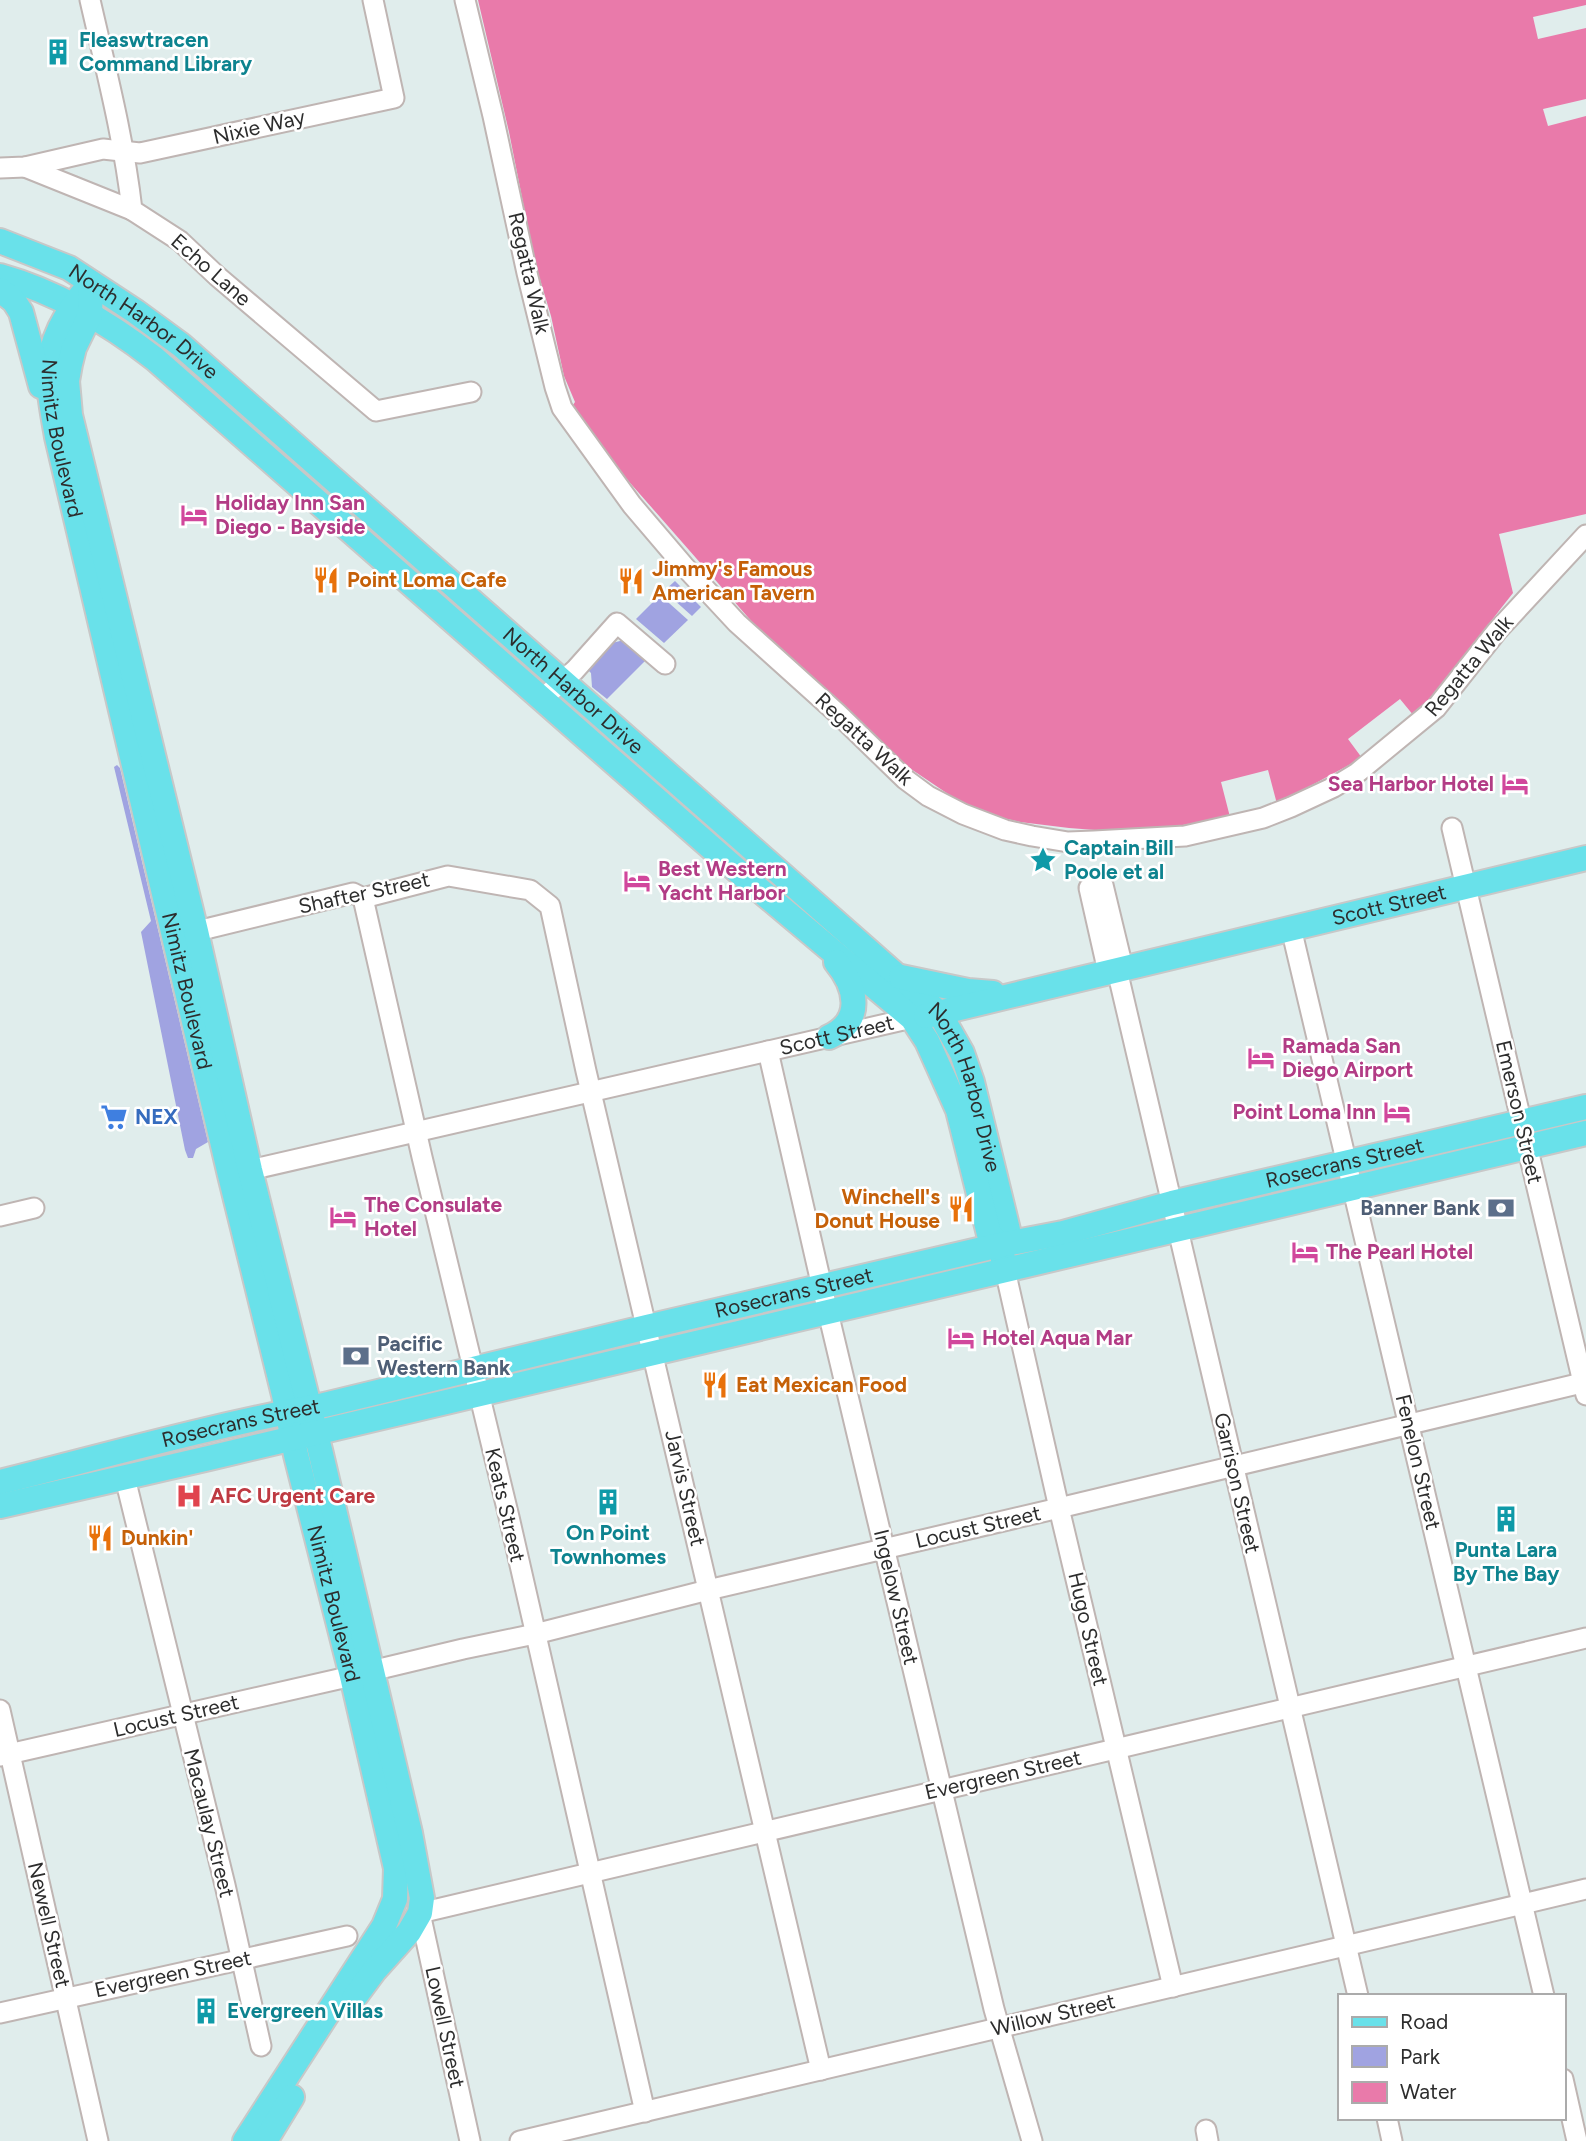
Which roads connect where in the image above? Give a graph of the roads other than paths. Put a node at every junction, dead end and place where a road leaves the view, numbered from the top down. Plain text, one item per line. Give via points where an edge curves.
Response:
1 (90, 0) edge
2 (373, 0) edge
3 (465, 0) edge
4 (123, 151) junction
5 (12, 168) edge
6 (132, 210) junction
7 (0, 241) edge
8 (0, 276) edge
9 (91, 283) junction
10 (0, 290) edge
11 (81, 310) junction
12 (471, 392) dead end
13 (57, 437) junction
14 (1586, 535) edge
15 (666, 664) dead end
16 (563, 681) junction
17 (542, 699) junction
18 (1452, 828) dead end
19 (1586, 858) edge
20 (1096, 887) dead end
21 (1466, 887) junction
22 (363, 898) junction
23 (550, 906) joint
24 (1291, 928) junction
25 (185, 934) junction
26 (820, 942) junction
27 (1116, 970) junction
28 (899, 977) junction
29 (1025, 992) junction
30 (940, 1014) junction
31 (912, 1018) junction
32 (829, 1037) junction
33 (768, 1051) junction
34 (592, 1091) junction
35 (1586, 1107) edge
36 (1521, 1122) junction
37 (416, 1132) junction
38 (1586, 1133) edge
39 (1527, 1147) junction
40 (1347, 1163) junction
41 (250, 1170) junction
42 (1353, 1188) junction
43 (1172, 1203) junction
44 (34, 1208) dead end
45 (0, 1216) edge
46 (1178, 1229) junction
47 (1000, 1245) junction
48 (1005, 1269) junction
49 (822, 1287) junction
50 (828, 1311) junction
51 (647, 1327) junction
52 (653, 1352) junction
53 (473, 1369) junction
54 (1585, 1387) edge
55 (479, 1394) junction
56 (298, 1410) junction
57 (1408, 1425) junction
58 (304, 1436) junction
59 (1233, 1466) junction
60 (125, 1478) junction
61 (0, 1482) edge
62 (0, 1506) edge
63 (1059, 1508) junction
64 (884, 1548) junction
65 (708, 1590) junction
66 (535, 1634) junction
67 (1586, 1638) edge
68 (1467, 1665) junction
69 (362, 1674) junction
70 (1291, 1708) junction
71 (0, 1710) edge
72 (183, 1715) junction
73 (1117, 1748) junction
74 (5, 1755) edge
75 (941, 1789) junction
76 (765, 1831) junction
77 (394, 1854) junction
78 (590, 1871) junction
79 (1586, 1889) edge
80 (1524, 1905) junction
81 (420, 1913) junction
82 (347, 1936) dead end
83 (1347, 1947) junction
84 (241, 1959) junction
85 (1173, 1987) junction
86 (1358, 1994) edge
87 (1544, 1994) edge
88 (66, 1997) junction
89 (0, 2013) edge
90 (999, 2027) junction
91 (261, 2046) dead end
92 (821, 2070) junction
93 (1565, 2088) edge
94 (645, 2112) junction
95 (1387, 2120) edge
96 (98, 2141) edge
97 (245, 2141) edge
98 (265, 2141) edge
99 (470, 2141) edge
100 (520, 2141) edge
101 (1032, 2141) edge
102 (1392, 2141) edge
103 (1577, 2141) edge

1 - 4 street
2 - 4 street, Nixie Way via 394,98 140,153
3 - 14 street, Regatta Walk via 562,408 632,505 737,623 905,779 963,814 1005,830 1069,842 1185,836 1291,807 1357,774 1436,708 1497,631
4 - 5 street, Nixie Way via 103,149
4 - 6 street
5 - 6 street
6 - 12 street, Echo Lane via 180,241 376,411
7 - 9 main road, North Harbor Drive via 56,262
8 - 11 main road, North Harbor Drive
9 - 11 main road, Nimitz Boulevard
9 - 16 main road, North Harbor Drive via 156,325 199,360
10 - 13 main road via 21,312
11 - 13 main road, Nimitz Boulevard via 56,335 50,363
11 - 17 main road, North Harbor Drive via 169,371
11 - 25 main road, Nimitz Boulevard via 67,382 70,415
13 - 25 main road, Nimitz Boulevard
15 - 16 street via 617,623
16 - 17 street
16 - 28 main road, North Harbor Drive
17 - 26 main road, North Harbor Drive
18 - 21 street, Emerson Street
19 - 21 main road, Scott Street
20 - 27 street, Garrison Street
21 - 24 main road, Scott Street
21 - 36 street, Emerson Street
22 - 23 street, Shafter Street via 448,876 530,891
22 - 25 street, Shafter Street via 353,893
22 - 37 street, Keats Street
23 - 34 street, Jarvis Street
24 - 27 main road, Scott Street
24 - 40 street, Fenelon Street
25 - 41 main road, Nimitz Boulevard
25 - 56 main road, Nimitz Boulevard
26 - 31 main road, North Harbor Drive
26 - 32 main road via 848,979 854,1000 849,1020
27 - 29 main road, Scott Street
27 - 43 street, Garrison Street
28 - 29 main road via 968,991
28 - 30 main road, North Harbor Drive
29 - 30 main road, Scott Street
30 - 31 main road, Scott Street
30 - 47 main road, North Harbor Drive via 965,1061 982,1119 1008,1230
31 - 32 street, Scott Street
31 - 47 main road, North Harbor Drive via 954,1099 989,1234
32 - 33 street, Scott Street
33 - 34 street, Scott Street
33 - 49 street, Ingelow Street
34 - 37 street, Scott Street
34 - 51 street, Jarvis Street
35 - 36 main road, Rosecrans Street
36 - 39 street, Emerson Street
36 - 40 main road, Rosecrans Street
37 - 41 street, Scott Street
37 - 53 street, Keats Street
38 - 39 main road, Rosecrans Street
39 - 42 main road, Rosecrans Street
39 - 54 street, Emerson Street
40 - 42 street, Fenelon Street
40 - 43 main road, Rosecrans Street
41 - 56 main road, Nimitz Boulevard
42 - 46 main road, Rosecrans Street
42 - 57 street, Fenelon Street
43 - 46 street, Garrison Street
43 - 47 main road, Rosecrans Street
44 - 45 street
46 - 48 main road, Rosecrans Street
46 - 59 street, Garrison Street
47 - 48 main road, North Harbor Drive
47 - 49 main road, Rosecrans Street
48 - 50 main road, Rosecrans Street
48 - 63 street, Hugo Street
49 - 50 street, Ingelow Street
49 - 51 main road, Rosecrans Street
50 - 52 main road, Rosecrans Street
50 - 64 street, Ingelow Street
51 - 52 street, Jarvis Street
51 - 53 main road, Rosecrans Street
52 - 55 main road, Rosecrans Street
52 - 65 street, Jarvis Street
53 - 55 street, Keats Street
53 - 56 main road, Rosecrans Street
54 - 57 street, Locust Street
55 - 58 main road, Rosecrans Street
55 - 66 street, Keats Street
56 - 58 main road, Nimitz Boulevard
56 - 61 main road, Rosecrans Street
57 - 59 street, Locust Street
57 - 68 street, Fenelon Street
58 - 60 main road, Rosecrans Street
58 - 69 main road, Nimitz Boulevard
59 - 63 street, Locust Street
59 - 70 street, Garrison Street
60 - 62 main road, Rosecrans Street
60 - 72 street, Macaulay Street
63 - 64 street, Locust Street
63 - 73 street, Hugo Street
64 - 65 street, Locust Street
64 - 75 street, Ingelow Street
65 - 66 street, Locust Street
65 - 76 street, Jarvis Street
66 - 69 street, Locust Street
66 - 78 street, Keats Street
67 - 68 street, Evergreen Street
68 - 70 street, Evergreen Street
68 - 80 street, Fenelon Street
69 - 72 street, Locust Street
69 - 77 main road, Nimitz Boulevard
69 - 81 main road, Nimitz Boulevard via 416,1863
70 - 73 street, Evergreen Street
70 - 83 street, Garrison Street
71 - 74 street, Newell Street
72 - 74 street, Locust Street
72 - 84 street, Macaulay Street
73 - 75 street, Evergreen Street
73 - 85 street, Hugo Street
74 - 88 street, Newell Street
75 - 76 street, Evergreen Street
75 - 90 street, Ingelow Street
76 - 78 street, Evergreen Street
76 - 92 street, Jarvis Street
77 - 81 main road
77 - 97 main road, Nimitz Boulevard via 396,1888 384,1926
78 - 81 street, Evergreen Street
78 - 94 street, Keats Street
79 - 80 street, Willow Street
80 - 83 street, Willow Street
80 - 87 street, Fenelon Street
81 - 98 main road via 409,1933 357,1994
81 - 99 street, Lowell Street
82 - 84 street, Evergreen Street
83 - 85 street, Willow Street
83 - 86 street, Garrison Street
84 - 88 street, Evergreen Street
84 - 91 street, Macaulay Street
85 - 90 street, Willow Street
88 - 89 street, Evergreen Street
88 - 96 street, Newell Street
90 - 92 street, Willow Street
90 - 101 street, Ingelow Street
92 - 94 street, Willow Street
93 - 103 street
94 - 100 street, Willow Street
95 - 102 street

